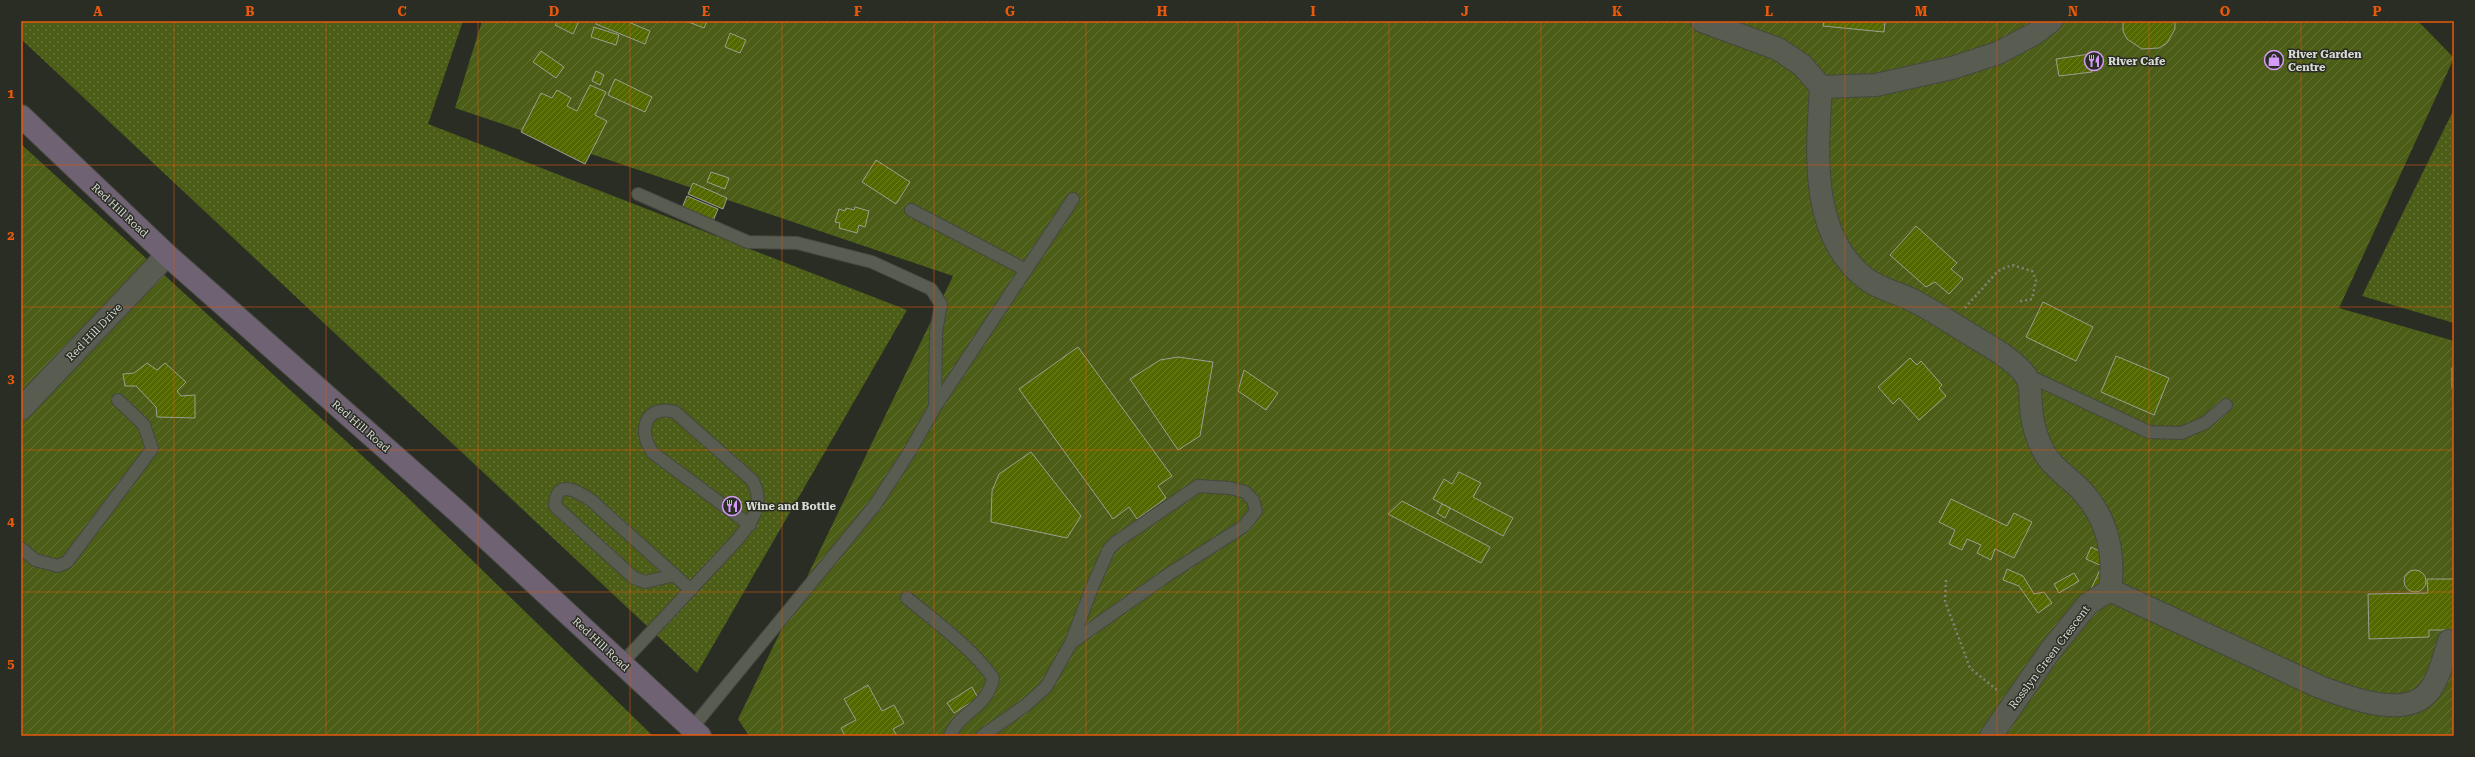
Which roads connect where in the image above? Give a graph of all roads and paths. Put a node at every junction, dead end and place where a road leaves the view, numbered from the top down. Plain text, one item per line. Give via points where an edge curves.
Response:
1 (1702, 21) edge
2 (2051, 21) edge
3 (1821, 87) junction
4 (21, 116) edge
5 (638, 194) dead end
6 (1073, 199) dead end
7 (911, 210) dead end
8 (167, 255) junction
9 (1026, 270) junction
10 (2018, 302) dead end
11 (1950, 322) junction
12 (2024, 373) junction
13 (118, 400) dead end
14 (935, 406) junction
15 (2226, 406) dead end
16 (21, 409) edge
17 (750, 525) junction
18 (21, 548) edge
19 (675, 576) junction
20 (1946, 580) dead end
21 (691, 590) junction
22 (2110, 590) junction
23 (906, 598) dead end
24 (2449, 641) dead end
25 (1071, 642) junction
26 (622, 664) junction
27 (2011, 707) junction
28 (696, 732) edge
29 (950, 736) edge
30 (982, 736) edge
31 (1991, 736) edge

1 - 3 street via 1778,48 1802,65
2 - 3 street via 2034,34 1998,53 1952,68 1876,85
3 - 11 street via 1817,152 1819,179 1833,237 1846,261 1865,279 1886,291 1918,303
4 - 8 main road, Red Hill Road
5 - 14 lane via 748,242 797,243 865,260 914,280 931,290 941,304 936,332
6 - 9 lane
7 - 9 lane
8 - 16 street, Red Hill Drive
8 - 26 main road, Red Hill Road via 458,512
9 - 14 lane
10 - 11 path via 2032,299 2036,280 2032,271 2012,265 1998,271
11 - 12 street via 2011,361
12 - 15 lane via 2149,432 2181,433 2205,423
12 - 22 street via 2030,386 2031,410 2042,449 2051,462 2093,505 2102,520 2112,557
13 - 18 lane via 144,425 152,449 67,562 58,566 35,560
14 - 28 lane via 875,505
17 - 17 lane via 759,499 752,480 675,412 659,410 652,414 647,421 645,435 646,444 653,453
17 - 21 lane
19 - 19 lane via 592,501 576,490 562,490 555,499 555,506 634,578 645,582
19 - 21 lane
20 - 27 path via 1945,601 1970,668 1993,685
21 - 26 lane
22 - 24 street via 2320,687 2388,707 2415,700 2429,691
22 - 27 street, Rosslyn Green Crescent via 2088,604
23 - 29 lane via 952,636 994,678 991,691 954,726
25 - 25 lane via 1244,526 1256,511 1253,500 1245,492 1230,488 1198,486 1116,542 1109,549 1092,584
25 - 30 lane via 1046,688
26 - 28 main road, Red Hill Road
27 - 31 street, Rosslyn Green Crescent

